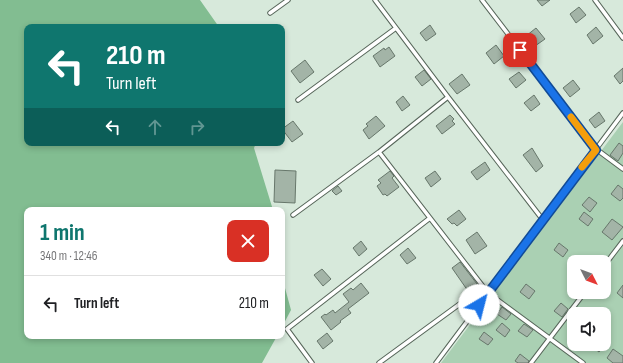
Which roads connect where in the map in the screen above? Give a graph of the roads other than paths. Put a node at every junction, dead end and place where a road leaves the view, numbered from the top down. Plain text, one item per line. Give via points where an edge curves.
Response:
1 (288, 0) edge
2 (375, 0) edge
3 (482, 0) edge
4 (595, 0) edge
5 (270, 13) dead end
6 (396, 28) junction
7 (623, 38) edge
8 (448, 97) junction
9 (298, 100) dead end
10 (623, 113) edge
11 (596, 150) junction
12 (379, 152) junction
13 (623, 169) edge
14 (293, 215) dead end
15 (430, 218) junction
16 (543, 220) junction
17 (623, 240) edge
18 (611, 256) edge
19 (483, 287) junction
20 (488, 293) junction
21 (580, 299) edge
22 (550, 338) junction
23 (312, 363) edge
24 (379, 363) edge
25 (436, 363) edge
26 (531, 363) edge
27 (583, 363) edge

1 - 5 lane
2 - 6 lane
3 - 11 lane
4 - 7 lane
6 - 8 lane
6 - 9 lane
8 - 12 lane
8 - 16 lane
10 - 11 lane
11 - 13 lane
11 - 16 lane
12 - 14 lane
12 - 15 lane
15 - 19 lane
15 - 23 lane via 287,329
16 - 20 lane
17 - 18 lane
19 - 20 lane
19 - 24 lane
20 - 22 lane
20 - 25 lane
21 - 22 lane
22 - 26 lane
22 - 27 lane

